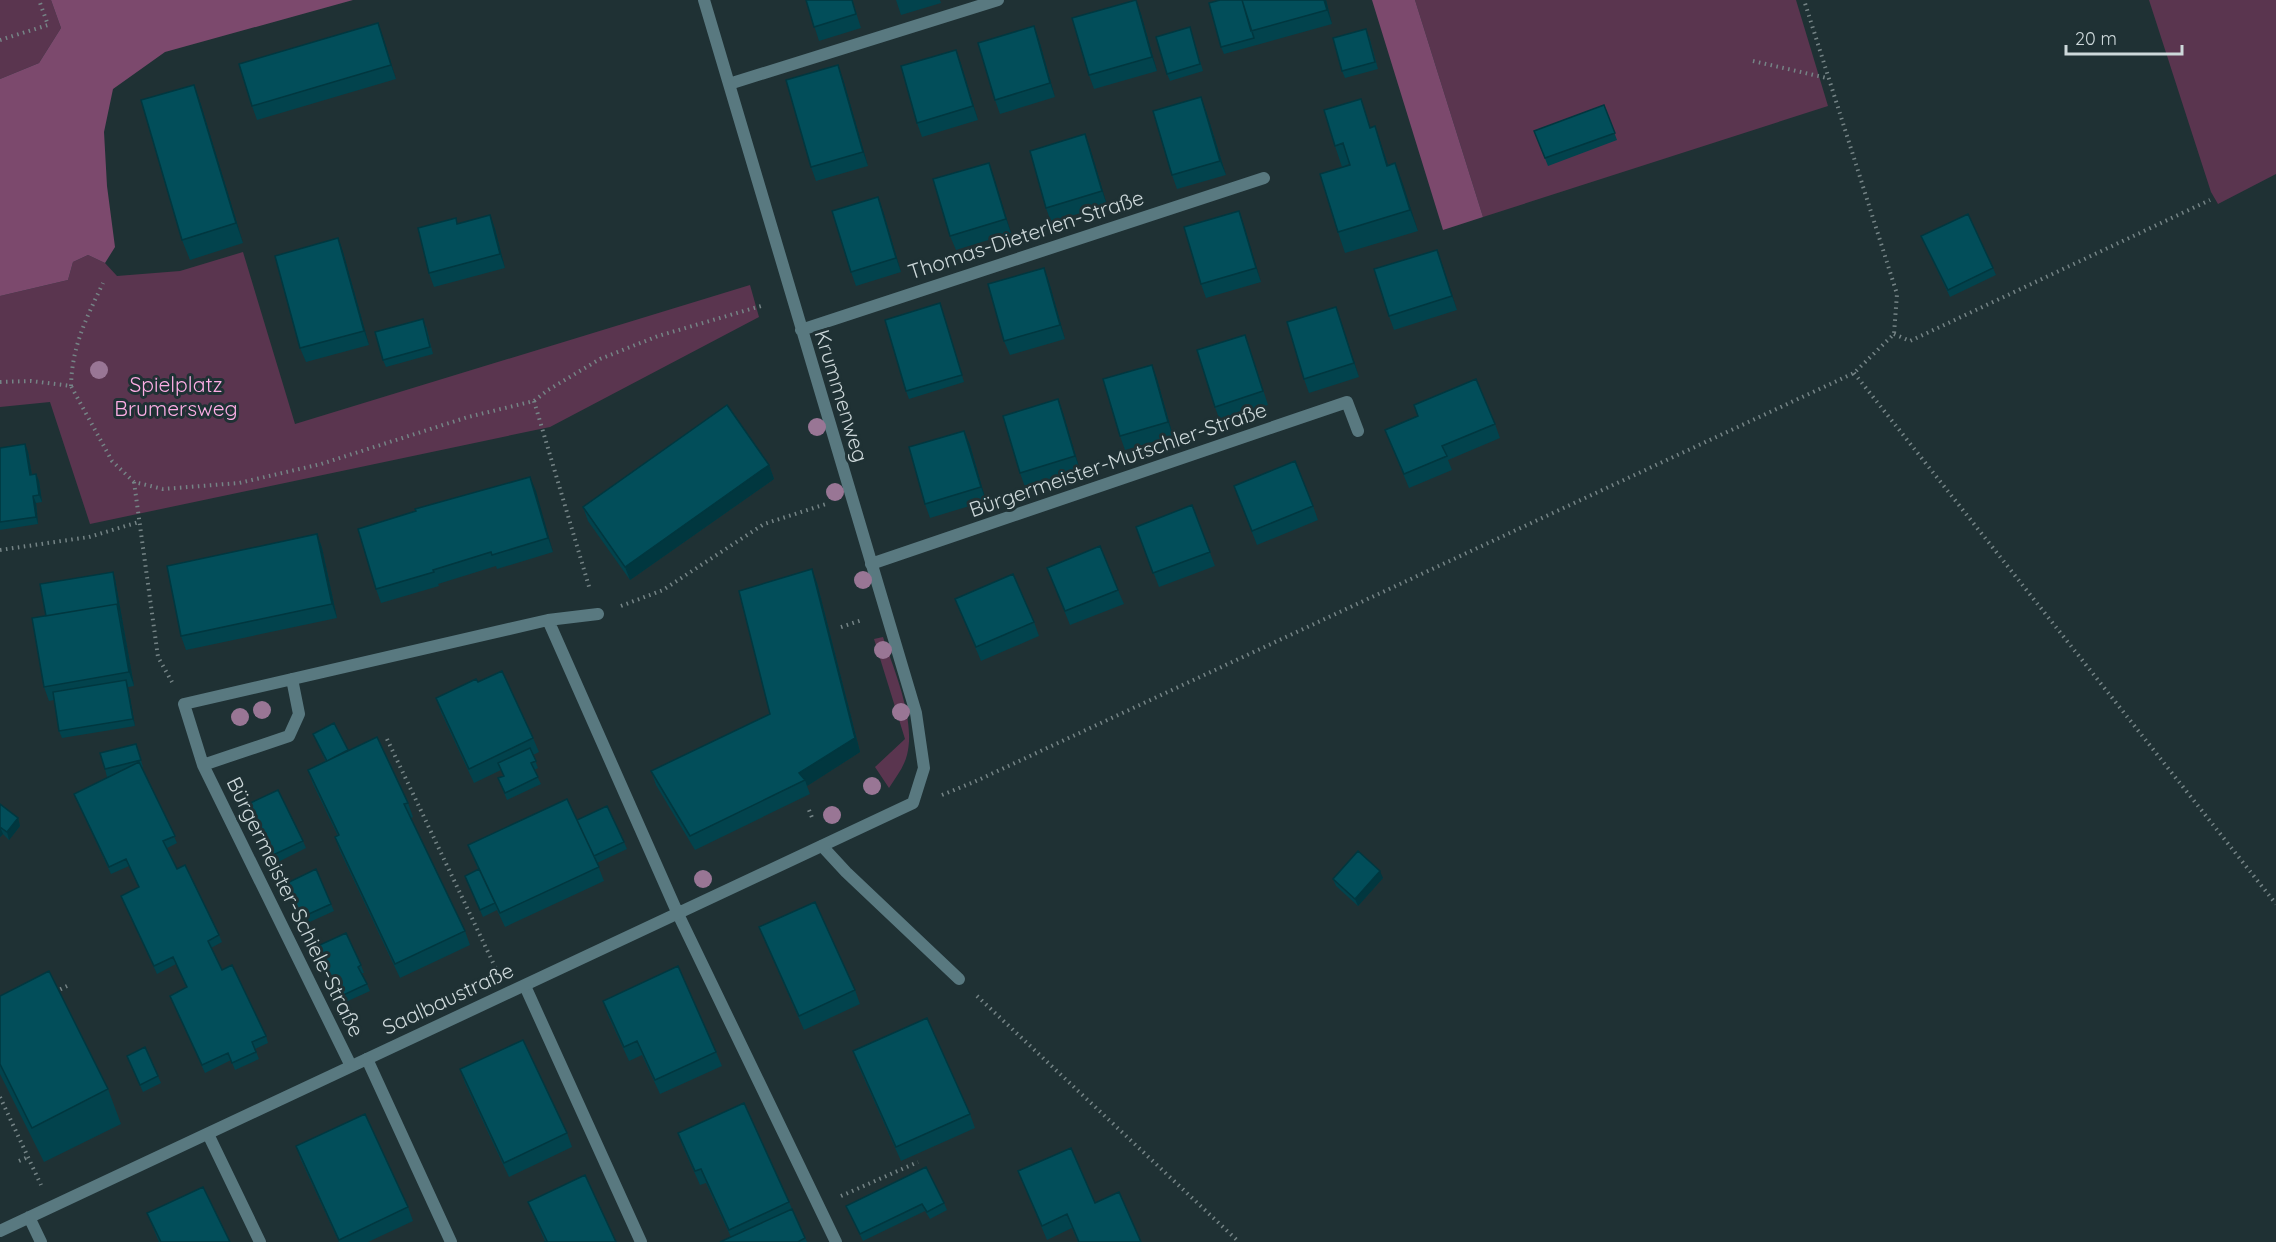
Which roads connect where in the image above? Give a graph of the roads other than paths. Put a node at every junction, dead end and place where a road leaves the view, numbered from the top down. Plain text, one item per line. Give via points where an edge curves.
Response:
1 (704, 0) edge
2 (998, 0) edge
3 (729, 84) junction
4 (1264, 178) dead end
5 (801, 330) junction
6 (1358, 431) dead end
7 (871, 564) junction
8 (598, 614) road end
9 (548, 620) junction
10 (292, 679) junction
11 (203, 765) junction
12 (913, 803) joint
13 (822, 846) junction
14 (678, 914) junction
15 (959, 979) road end
16 (525, 986) junction
17 (367, 1059) junction
18 (351, 1066) junction
19 (208, 1134) junction
20 (29, 1217) junction
21 (0, 1231) edge
22 (41, 1242) edge
23 (260, 1242) edge
24 (451, 1242) edge
25 (641, 1242) edge
26 (836, 1242) edge

1 - 3 street, Krummenweg
2 - 3 street
3 - 5 street, Krummenweg
4 - 5 street, Thomas-Dieterlen-Straße
5 - 7 street, Krummenweg
6 - 7 street, Bürgermeister-Mutschler-Straße via 1347,402
7 - 12 street, Krummenweg via 916,713 924,768
8 - 9 street
9 - 10 street
9 - 14 street
10 - 11 street, Bürgermeister-Schiele-Straße via 298,714 289,736
10 - 11 street, Bürgermeister-Schiele-Straße via 184,704
11 - 18 street, Bürgermeister-Schiele-Straße
12 - 13 street, Saalbaustraße
13 - 14 street, Saalbaustraße
13 - 15 street
14 - 16 street, Saalbaustraße
14 - 26 street
16 - 17 street, Saalbaustraße
16 - 25 street
17 - 18 street, Saalbaustraße
17 - 24 street
18 - 19 street, Saalbaustraße
19 - 20 street, Saalbaustraße
19 - 23 street
20 - 21 street, Saalbaustraße
20 - 22 street

